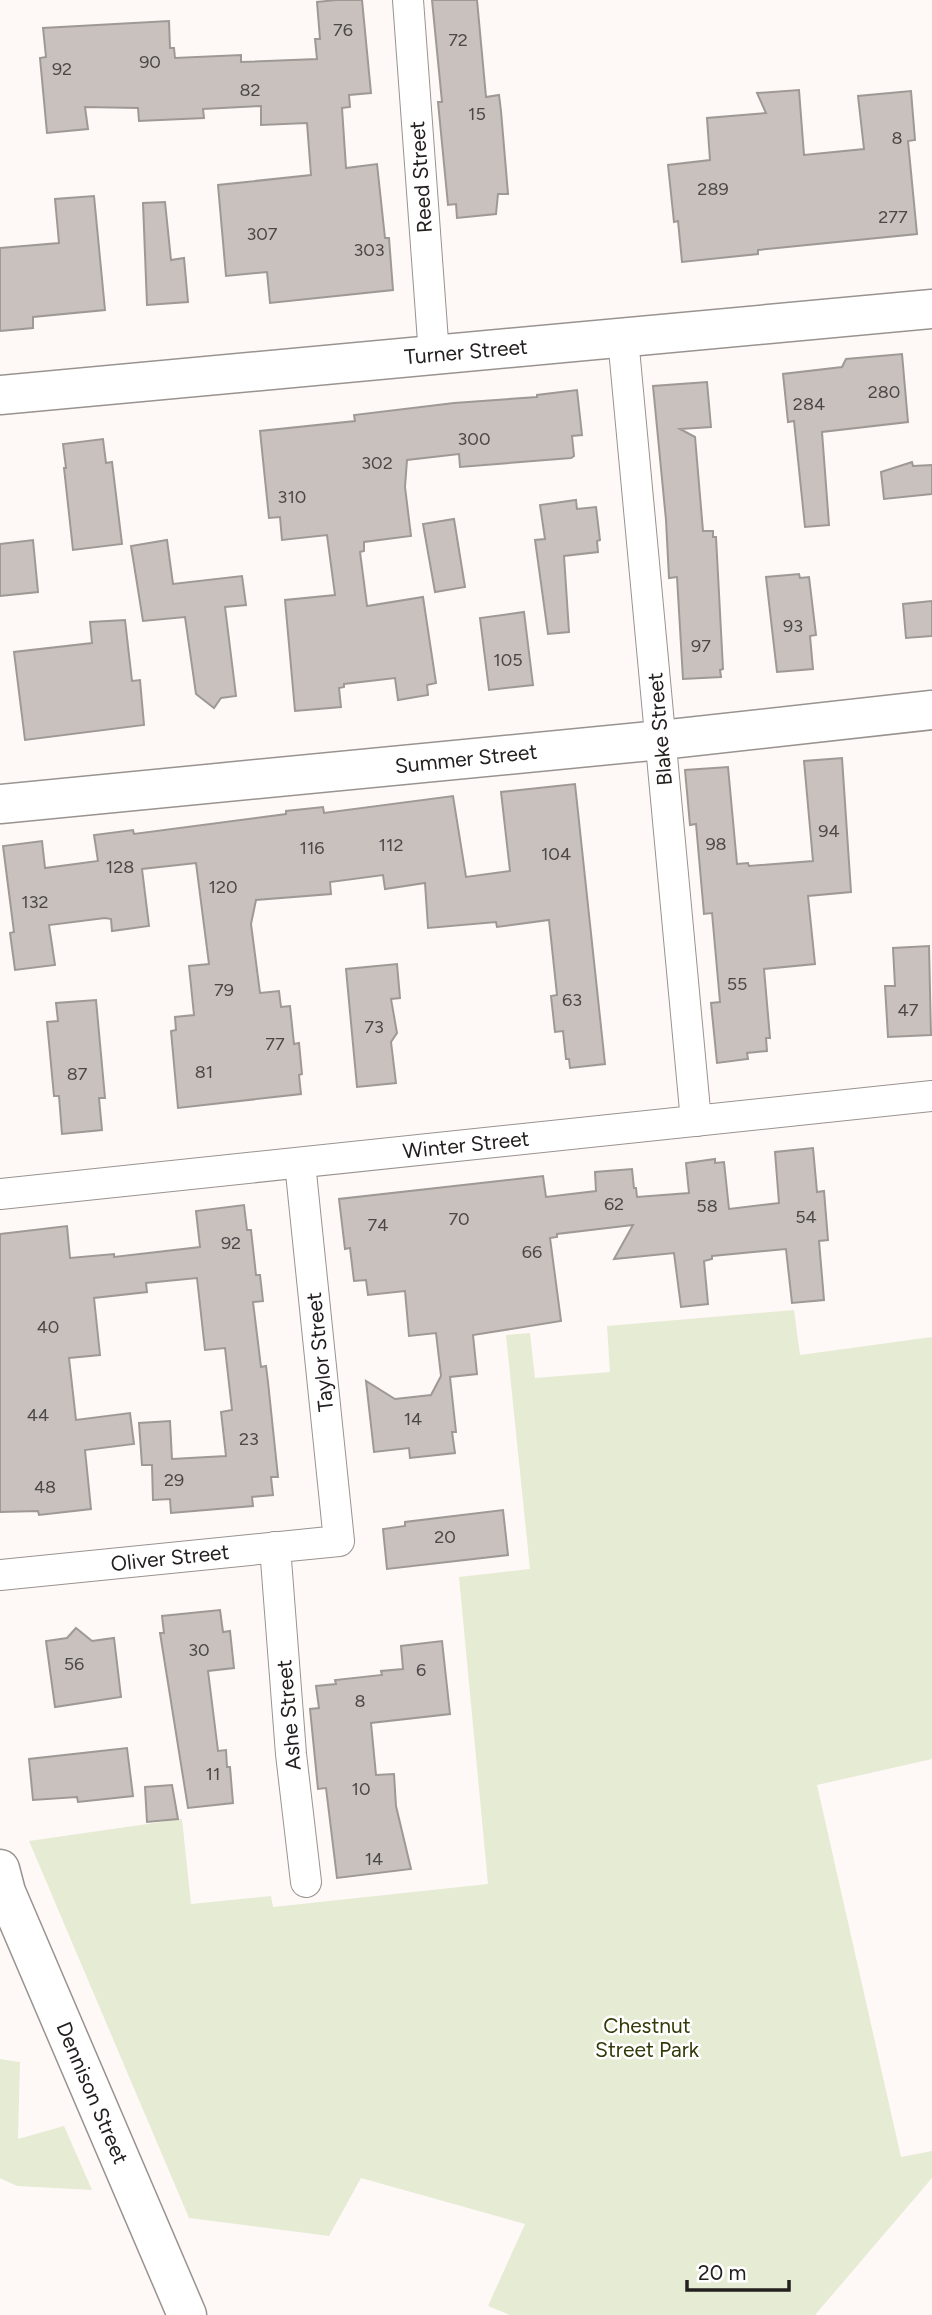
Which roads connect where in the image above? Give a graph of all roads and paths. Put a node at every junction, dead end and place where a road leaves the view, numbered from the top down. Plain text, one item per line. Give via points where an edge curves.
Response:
1 (408, 0) edge
2 (932, 309) edge
3 (623, 338) junction
4 (434, 355) junction
5 (0, 396) edge
6 (932, 710) edge
7 (661, 740) junction
8 (0, 804) edge
9 (932, 1096) edge
10 (695, 1121) junction
11 (300, 1163) junction
12 (0, 1194) edge
13 (340, 1541) joint
14 (275, 1547) junction
15 (0, 1576) edge
16 (0, 1870) edge
17 (306, 1882) dead end
18 (187, 2315) edge

1 - 4 street, Reed Street
2 - 3 street, Turner Street
3 - 4 street, Turner Street
3 - 7 street, Blake Street
4 - 5 street, Turner Street
6 - 7 street, Summer Street
7 - 8 street, Summer Street
7 - 10 street, Blake Street
9 - 10 street, Winter Street
10 - 11 street, Winter Street
11 - 12 street, Winter Street
11 - 13 street, Taylor Street
13 - 14 street, Oliver Street
14 - 15 street, Oliver Street
14 - 17 street, Ashe Street
16 - 18 street, Dennison Street

